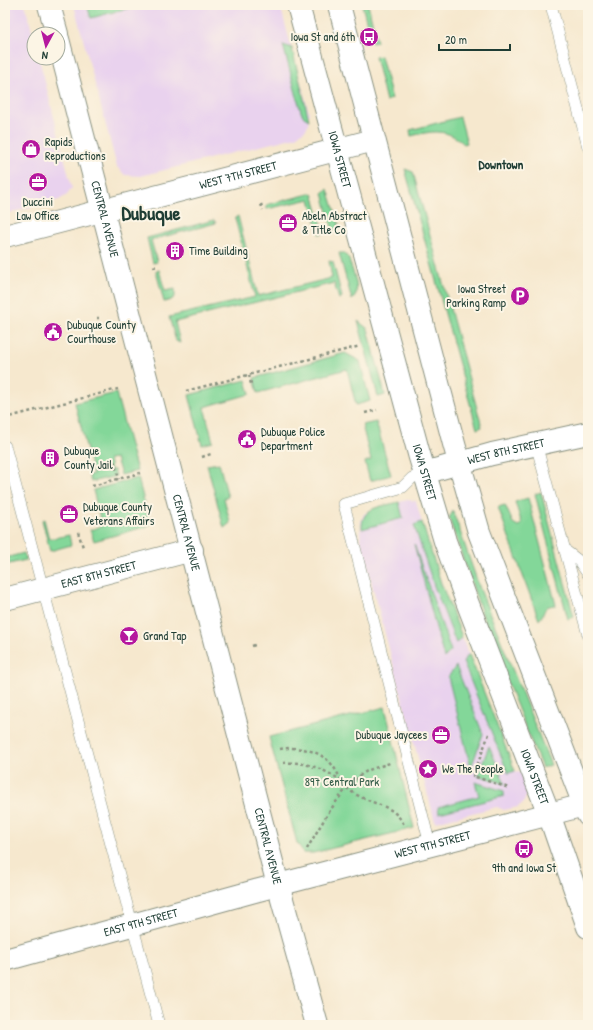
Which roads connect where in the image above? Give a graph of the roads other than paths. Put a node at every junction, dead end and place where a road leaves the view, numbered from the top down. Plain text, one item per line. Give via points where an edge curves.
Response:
1 (49, 5) edge
2 (298, 5) edge
3 (339, 5) edge
4 (551, 5) edge
5 (55, 26) edge
6 (65, 66) edge
7 (374, 140) junction
8 (588, 147) edge
9 (338, 150) junction
10 (103, 211) junction
11 (5, 236) edge
12 (588, 434) edge
13 (536, 444) junction
14 (5, 446) edge
15 (459, 463) junction
16 (424, 473) junction
17 (192, 550) junction
18 (566, 551) junction
19 (588, 574) edge
20 (44, 589) junction
21 (5, 599) edge
22 (588, 634) edge
23 (587, 808) edge
24 (549, 814) junction
25 (430, 845) junction
26 (278, 885) junction
27 (132, 925) junction
28 (588, 927) edge
29 (5, 960) edge
30 (159, 1025) edge
31 (317, 1025) edge

1 - 5 street
2 - 9 street, IOWA STREET
3 - 7 street
4 - 8 lane
6 - 10 street, CENTRAL AVENUE
7 - 9 street, WEST 7TH STREET
7 - 15 street
9 - 10 street, WEST 7TH STREET
9 - 16 street, IOWA STREET
10 - 11 street, WEST 7TH STREET
10 - 17 street, CENTRAL AVENUE
12 - 13 street, WEST 8TH STREET
13 - 15 street, WEST 8TH STREET
13 - 18 lane
14 - 20 lane
15 - 16 street, WEST 8TH STREET
15 - 23 street via 479,532
16 - 24 street, IOWA STREET via 466,599
16 - 25 lane via 412,478 402,487 344,504
17 - 20 street, EAST 8TH STREET
17 - 26 street, CENTRAL AVENUE
18 - 19 lane via 579,561
18 - 22 lane
20 - 21 street, EAST 8TH STREET
20 - 27 lane
23 - 24 street, WEST 9TH STREET
24 - 25 street, WEST 9TH STREET
24 - 28 street, IOWA STREET
25 - 26 street, WEST 9TH STREET
26 - 27 street, EAST 9TH STREET
26 - 31 street, CENTRAL AVENUE
27 - 29 street, EAST 9TH STREET
27 - 30 lane

